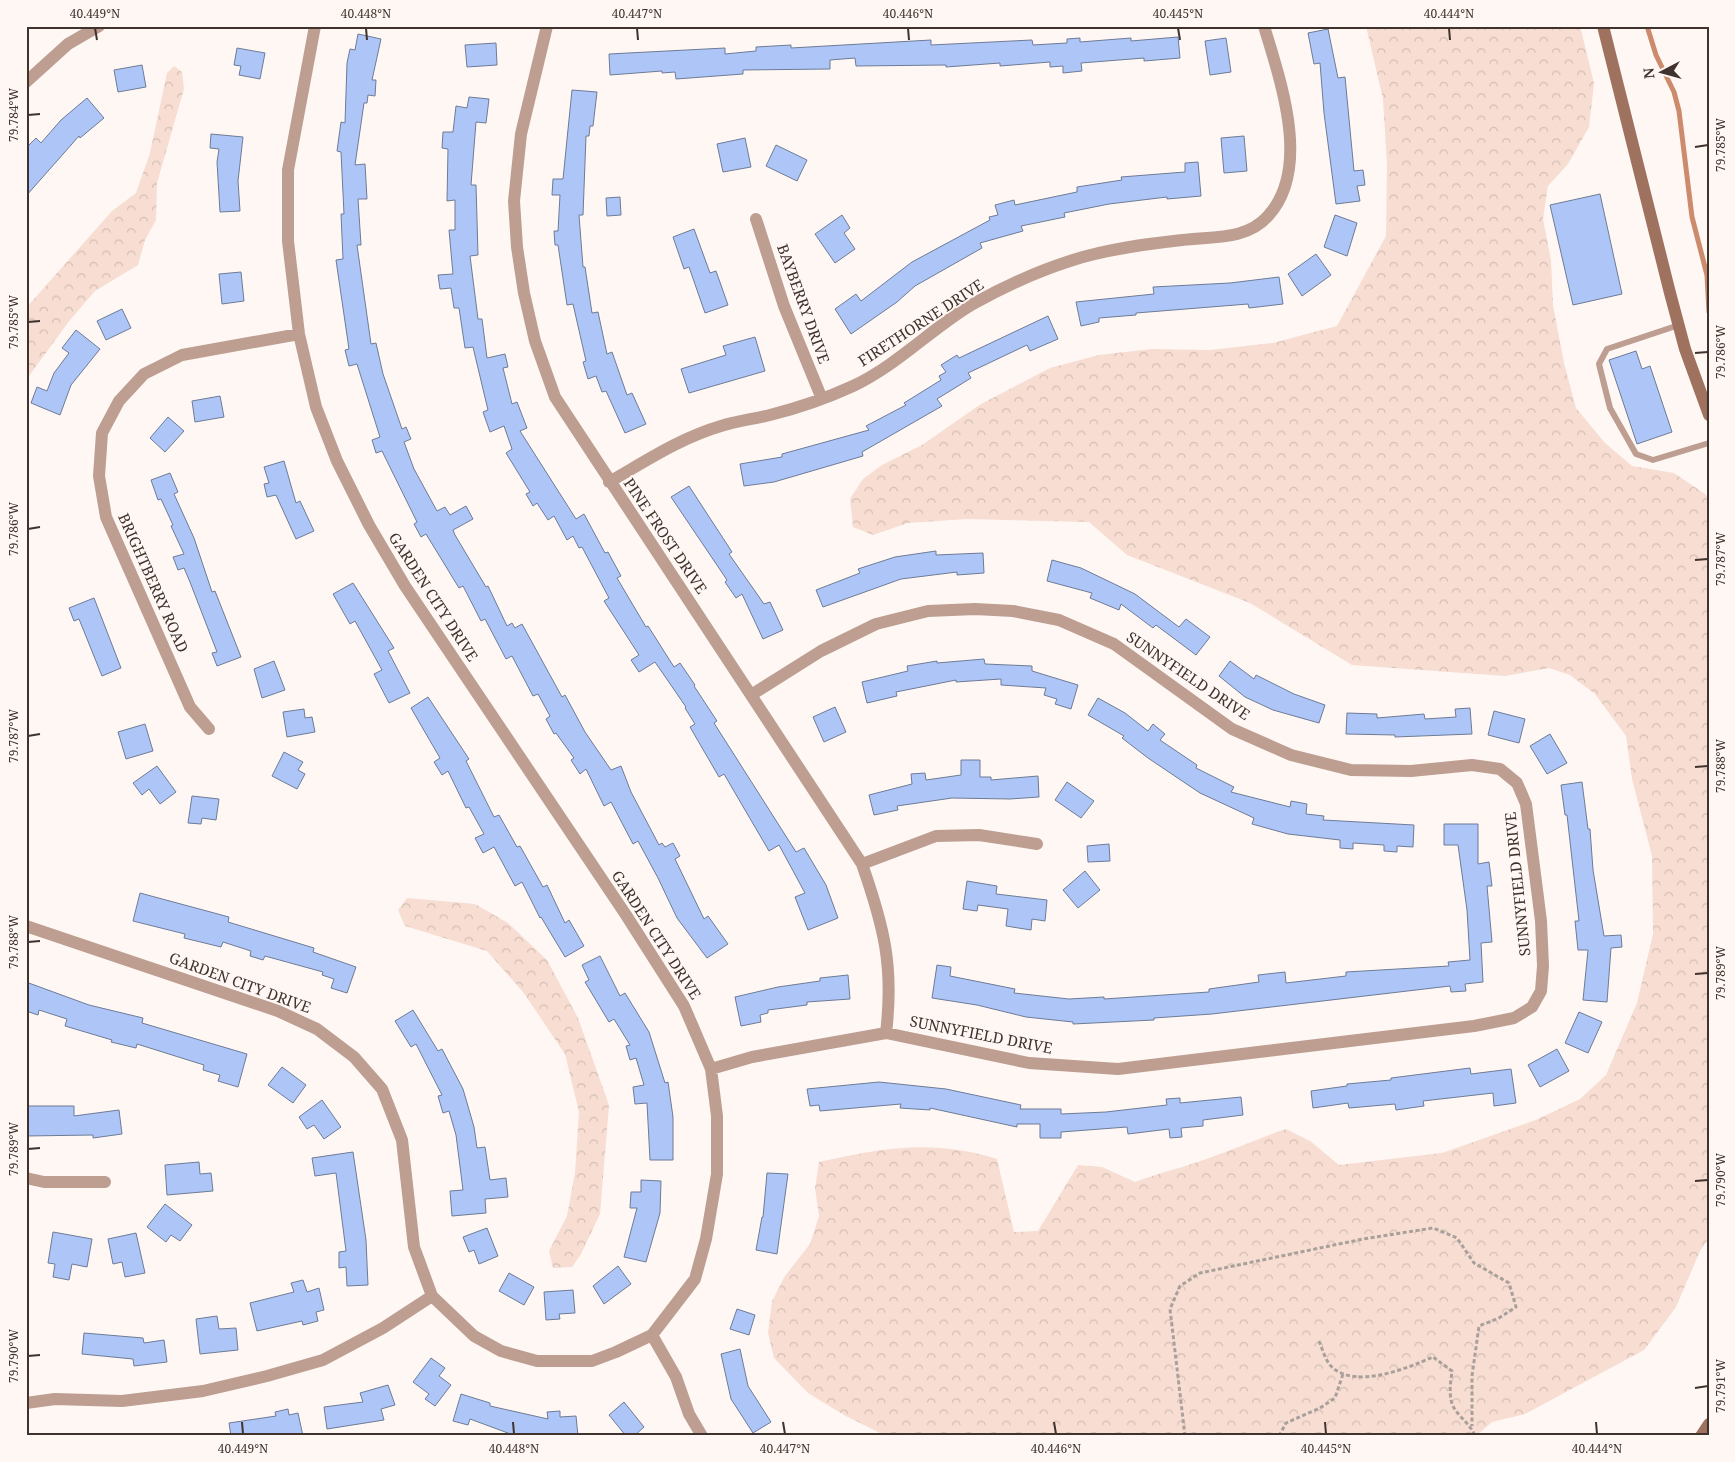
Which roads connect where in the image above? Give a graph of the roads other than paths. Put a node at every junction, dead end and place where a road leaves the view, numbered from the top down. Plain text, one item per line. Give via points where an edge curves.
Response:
1 (99, 26) edge
2 (315, 26) edge
3 (547, 26) edge
4 (1264, 26) edge
5 (1603, 26) edge
6 (26, 82) edge
7 (756, 219) dead end
8 (1679, 325) junction
9 (299, 334) junction
10 (822, 398) junction
11 (1709, 415) edge
12 (1709, 443) edge
13 (609, 482) junction
14 (751, 695) junction
15 (209, 729) dead end
16 (1037, 844) dead end
17 (862, 864) junction
18 (26, 926) edge
19 (886, 1033) junction
20 (711, 1069) junction
21 (26, 1178) edge
22 (105, 1182) dead end
23 (432, 1296) junction
24 (652, 1335) junction
25 (26, 1403) edge
26 (1709, 1424) edge
27 (702, 1436) edge
28 (1701, 1436) edge

1 - 6 street via 68,44
2 - 9 street, GARDEN CITY DRIVE via 288,170 288,241
3 - 13 street, PINE FROST DRIVE via 521,134 514,201 516,247 534,341 555,397
4 - 10 street, FIRETHORNE DRIVE via 1284,90 1291,129 1288,174 1281,200 1267,218 1253,228 1226,238 1183,239 1132,247 1074,260 1028,277 971,306 854,385
5 - 8 main road
7 - 10 street, BAYBERRY DRIVE via 784,306
8 - 11 main road
8 - 12 lane via 1607,349 1599,364 1610,408 1636,454 1653,460
9 - 15 street, BRIGHTBERRY ROAD via 182,355 144,374 119,401 102,433 99,476 106,517 190,707
9 - 20 street, GARDEN CITY DRIVE via 316,407 337,461 369,525 404,586 684,1006
10 - 13 street, FIRETHORNE DRIVE via 682,440
13 - 14 street, PINE FROST DRIVE
14 - 17 street, PINE FROST DRIVE
14 - 19 street, SUNNYFIELD DRIVE via 821,651 876,624 928,611 1013,611 1059,620 1114,644 1232,728 1291,755 1351,770 1411,771 1472,765 1500,770 1517,783 1526,804 1541,921 1543,966 1541,992 1532,1007 1514,1018 1474,1026 1118,1069 1029,1064
16 - 17 street via 979,835 936,836
17 - 19 street, PINE FROST DRIVE via 886,942 890,999
18 - 23 street, GARDEN CITY DRIVE via 278,1011 317,1029 354,1058 382,1090 402,1140 414,1247
19 - 20 street, SUNNYFIELD DRIVE via 752,1057
20 - 24 street, GARDEN CITY DRIVE via 717,1116 717,1174 706,1239 694,1279
21 - 22 street via 44,1182
23 - 24 street, GARDEN CITY DRIVE via 474,1336 501,1352 537,1361 592,1360
23 - 25 street via 383,1328 323,1360 267,1376 203,1391 122,1401 55,1399
24 - 27 street
26 - 28 main road

